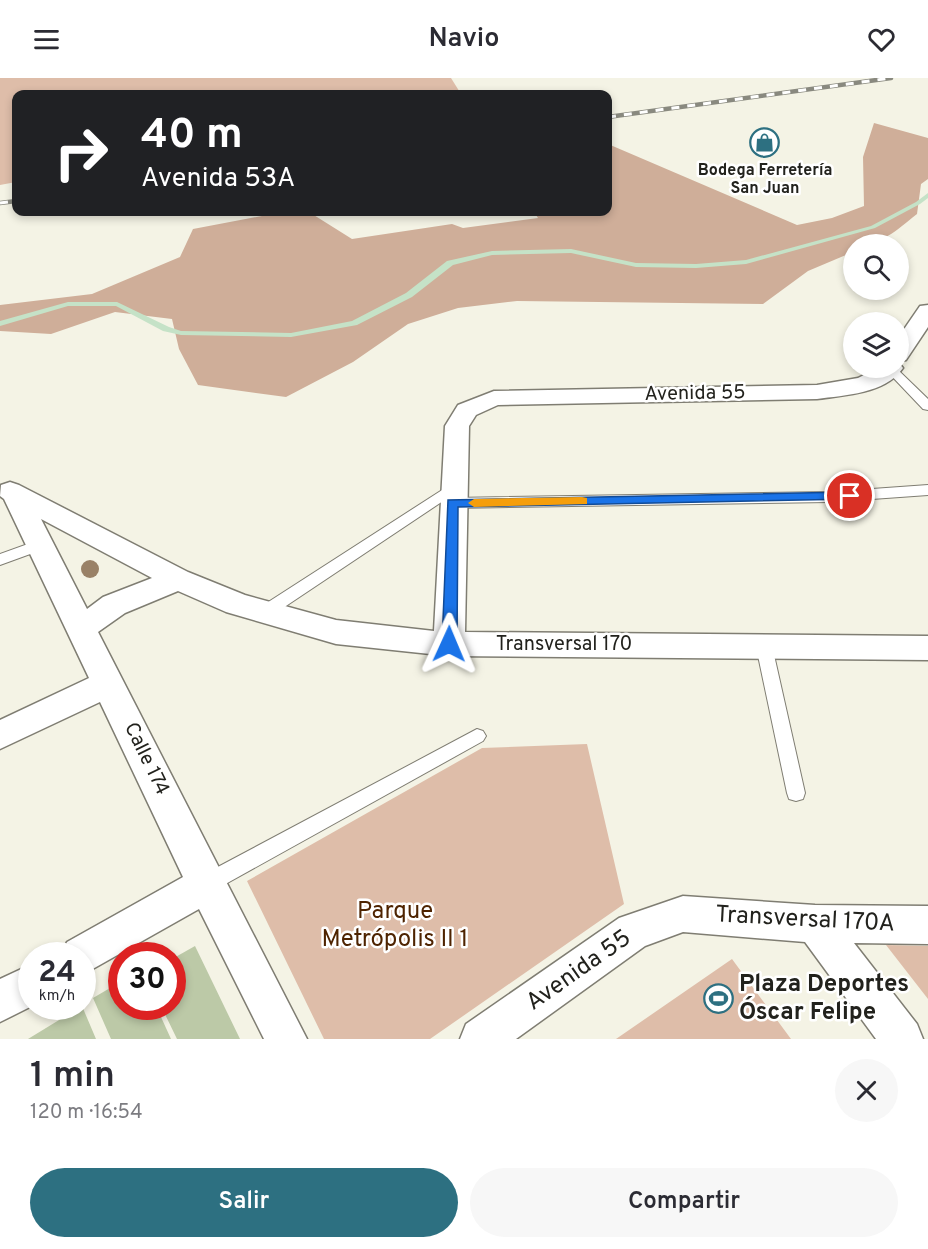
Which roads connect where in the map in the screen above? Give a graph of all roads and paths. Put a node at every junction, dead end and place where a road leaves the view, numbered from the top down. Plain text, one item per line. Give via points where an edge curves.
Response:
1 (928, 311) edge
2 (909, 340) edge
3 (875, 378) edge
4 (905, 378) edge
5 (928, 406) edge
6 (7, 490) edge
7 (928, 490) edge
8 (452, 496) junction
9 (39, 544) junction
10 (0, 560) edge
11 (178, 579) junction
12 (265, 612) junction
13 (80, 630) junction
14 (449, 644) junction
15 (764, 646) junction
16 (928, 648) edge
17 (109, 683) junction
18 (0, 735) edge
19 (477, 736) dead end
20 (796, 793) dead end
21 (206, 884) junction
22 (682, 914) joint
23 (815, 924) junction
24 (928, 925) edge
25 (96, 947) edge
26 (18, 992) edge
27 (0, 1002) edge
28 (286, 1039) edge
29 (481, 1039) edge
30 (902, 1039) edge

1 - 2 street, Avenida 55
3 - 8 street, Avenida 55 via 818,392 494,398 467,410 457,426
4 - 5 lane
6 - 9 street, Calle 174
6 - 11 street, Transversal 170
7 - 8 lane via 830,497
8 - 12 lane
8 - 14 street
9 - 10 lane
9 - 13 street, Calle 174
11 - 12 street, Transversal 170
11 - 13 street via 114,605
12 - 14 street, Transversal 170 via 336,632
13 - 17 street, Calle 174
14 - 15 street, Transversal 170
15 - 16 street, Transversal 170
15 - 20 lane
17 - 18 street
17 - 21 street, Calle 174
19 - 21 lane
21 - 25 street
21 - 28 street, Calle 174
22 - 23 street, Transversal 170A
22 - 29 street, Avenida 55 via 633,931
23 - 24 street, Transversal 170A
23 - 30 street
26 - 27 street

